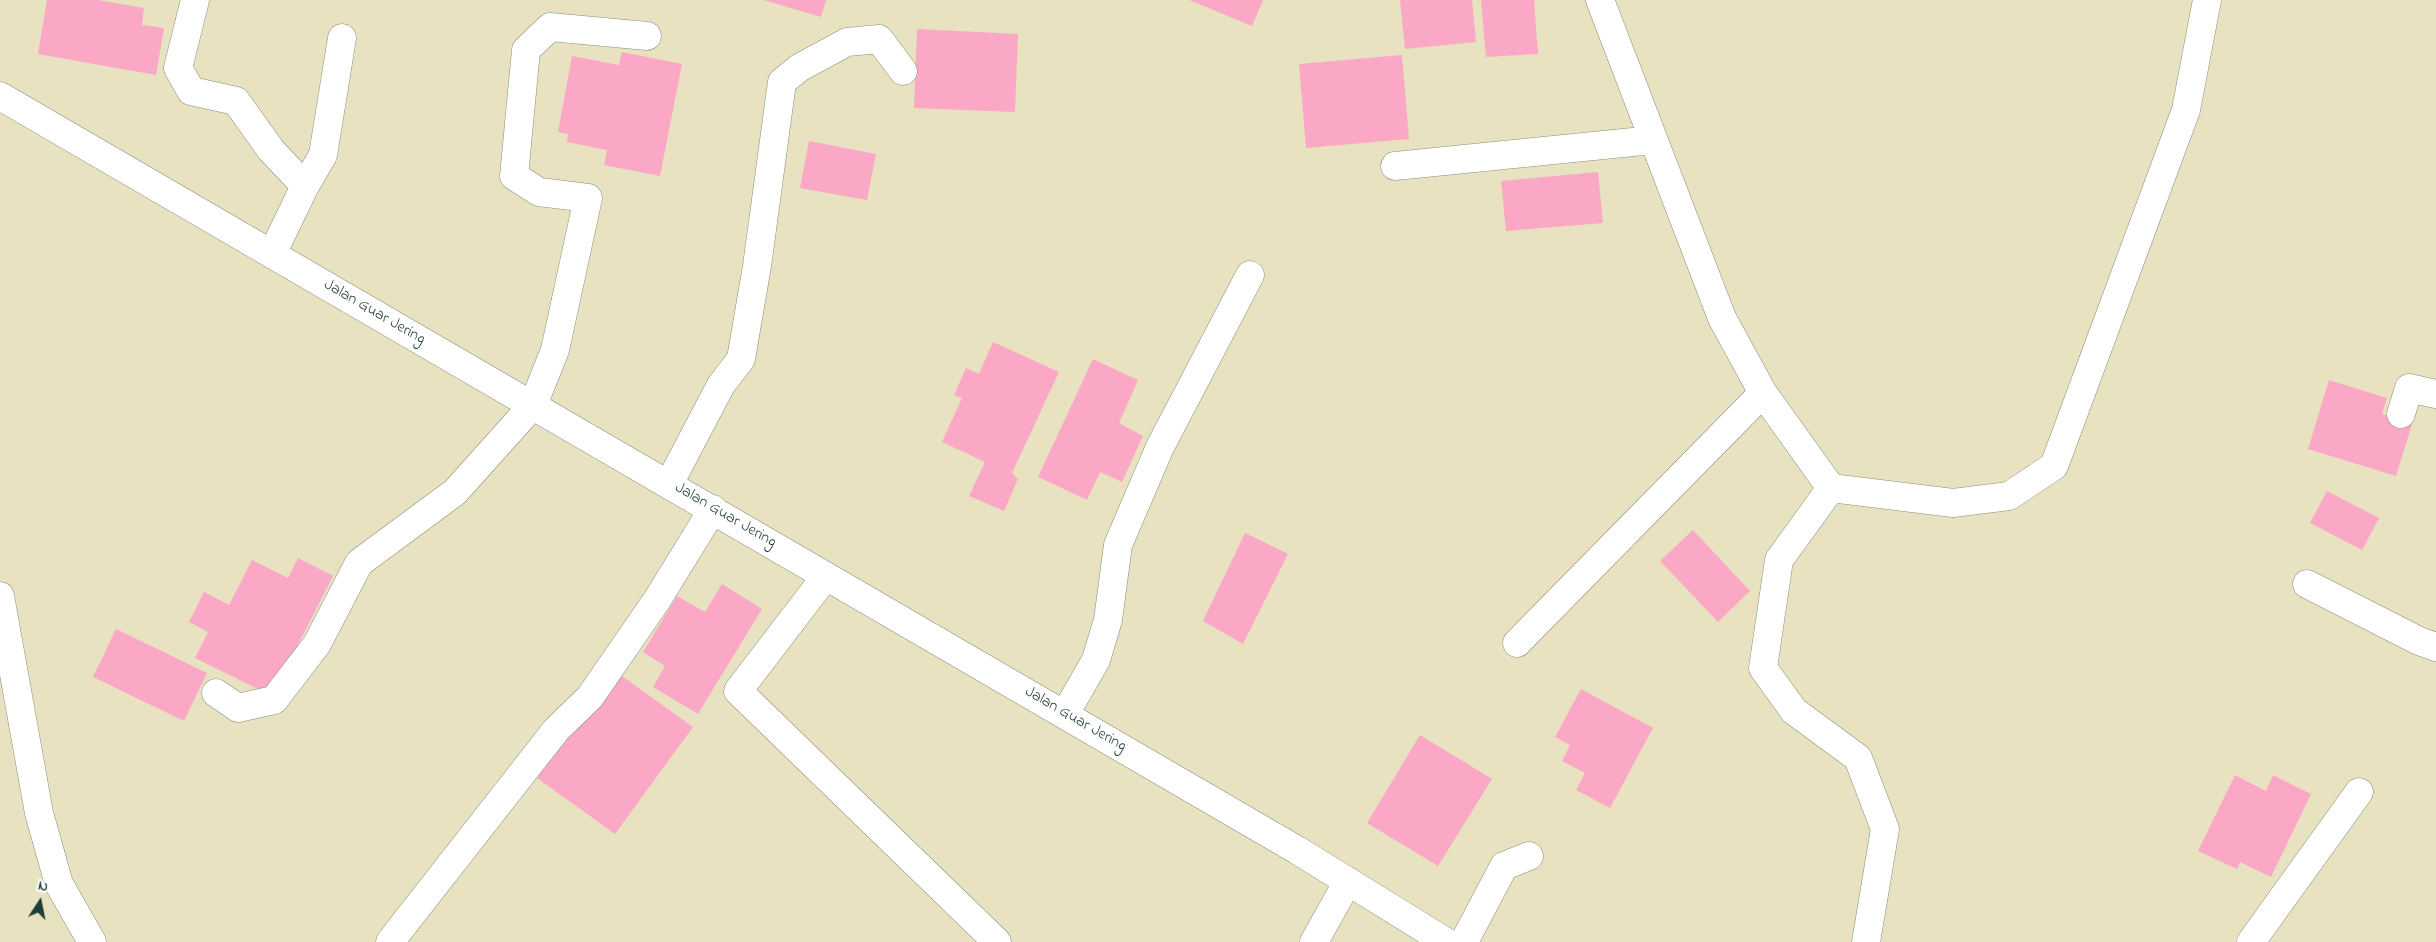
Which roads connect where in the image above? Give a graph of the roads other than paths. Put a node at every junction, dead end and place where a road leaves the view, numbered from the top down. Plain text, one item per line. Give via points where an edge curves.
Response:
1 (195, 0) edge
2 (1600, 0) edge
3 (2207, 0) edge
4 (647, 36) dead end
5 (342, 38) dead end
6 (902, 71) dead end
7 (0, 96) edge
8 (1653, 140) junction
9 (1395, 166) dead end
10 (305, 186) junction
11 (272, 254) junction
12 (1250, 275) dead end
13 (1762, 393) junction
14 (2436, 394) edge
15 (533, 405) junction
16 (2401, 414) dead end
17 (669, 484) junction
18 (1831, 488) junction
19 (713, 509) junction
20 (826, 576) junction
21 (2307, 584) dead end
22 (0, 596) edge
23 (1517, 643) dead end
24 (2436, 647) edge
25 (216, 694) dead end
26 (1065, 714) junction
27 (2359, 792) dead end
28 (1529, 856) dead end
29 (1348, 881) junction
30 (92, 942) edge
31 (390, 942) edge
32 (997, 942) edge
33 (1314, 942) edge
34 (1446, 942) edge
35 (1464, 942) edge
36 (1866, 942) edge
37 (2251, 942) edge

1 - 10 street via 178,68 191,91 236,101 271,150
2 - 8 street
3 - 18 street via 2186,110 2054,466 2009,496 1953,503
4 - 15 street via 550,27 526,50 514,176 538,192 588,198 555,350
5 - 10 street via 323,156
6 - 17 street via 880,39 847,42 798,68 782,82 741,359 721,385
7 - 11 street, Jalan Guar Jering
8 - 9 street
8 - 13 street via 1722,318
10 - 11 street
11 - 15 street, Jalan Guar Jering
12 - 26 street via 1160,447 1118,545 1108,620 1098,652
13 - 18 street
13 - 23 street
14 - 16 street via 2409,388
15 - 17 street, Jalan Guar Jering
15 - 25 street via 455,492 359,563 317,644 274,700 238,708
17 - 19 street, Jalan Guar Jering
18 - 36 street via 1779,560 1763,668 1794,711 1858,758 1885,828
19 - 20 street, Jalan Guar Jering
19 - 31 street via 657,600 590,697 556,730
20 - 26 street, Jalan Guar Jering
20 - 32 street via 738,691
21 - 24 street
22 - 30 street via 39,813 59,884
26 - 29 street, Jalan Guar Jering
27 - 37 street
28 - 35 street via 1504,866
29 - 33 street
29 - 34 street, Jalan Guar Jering

